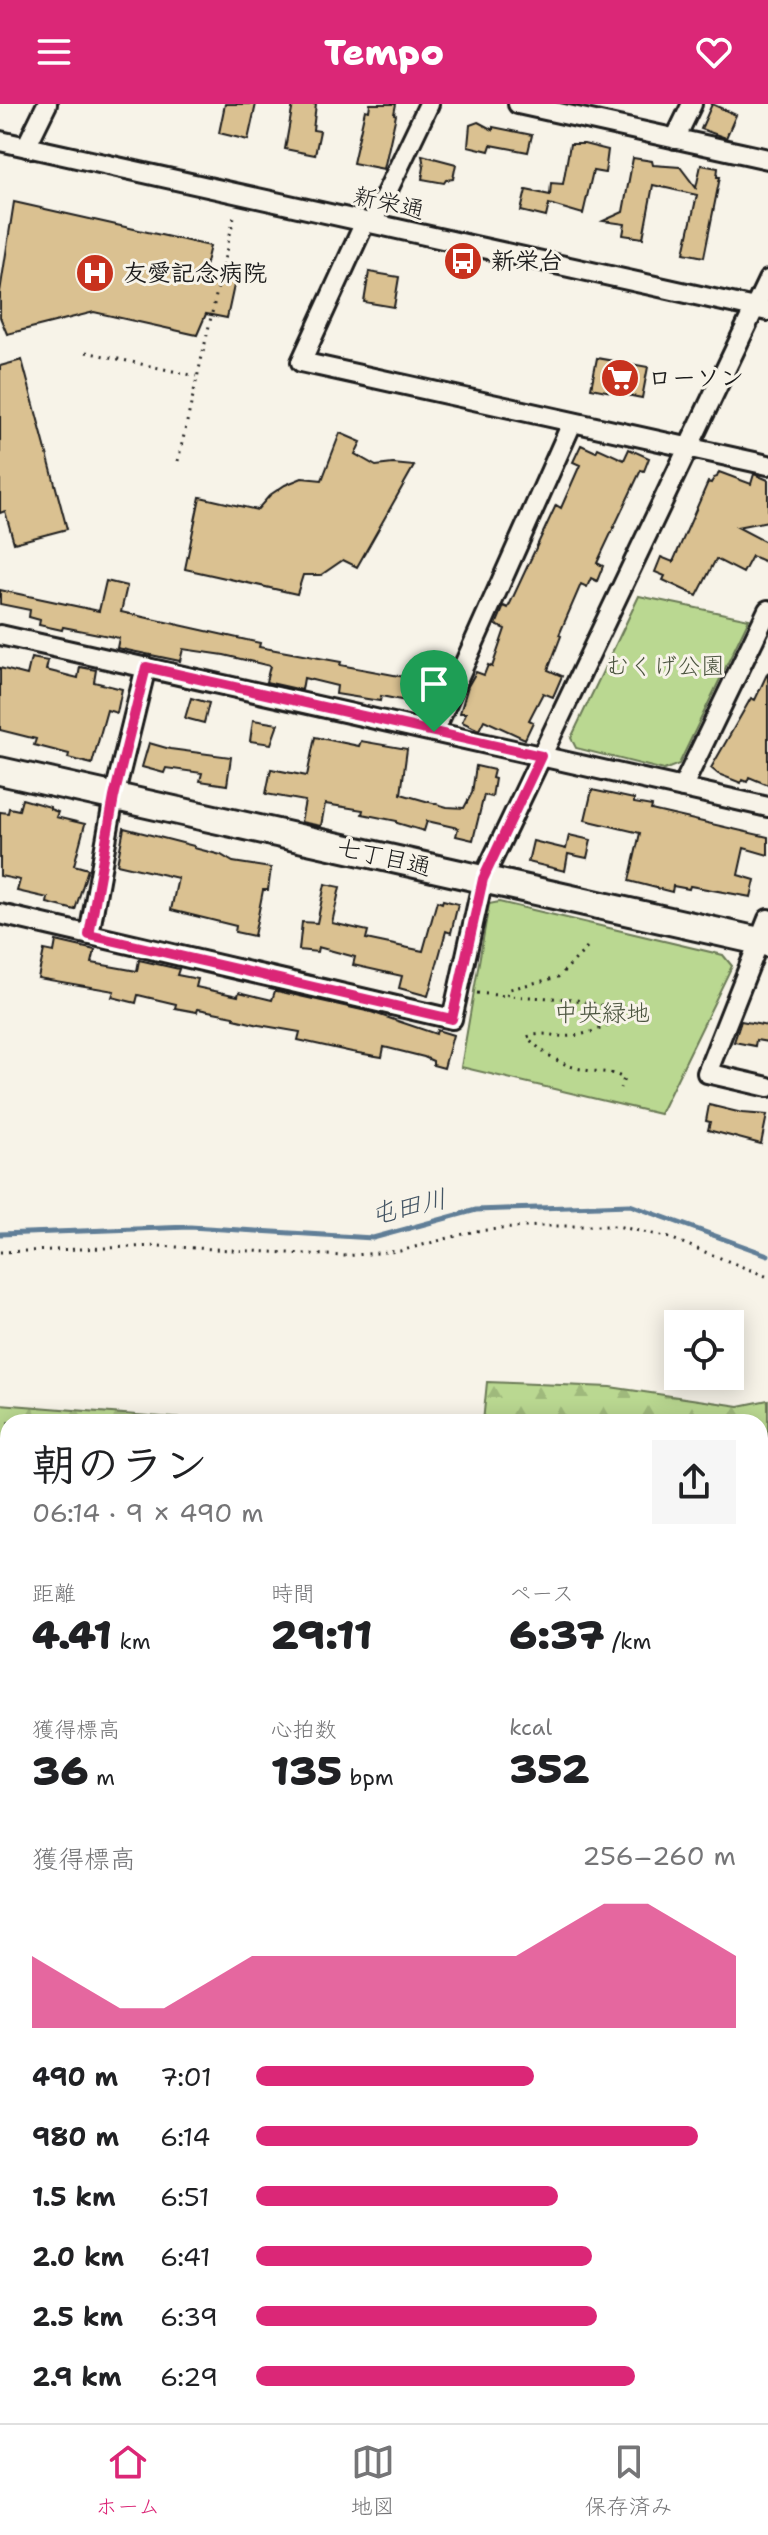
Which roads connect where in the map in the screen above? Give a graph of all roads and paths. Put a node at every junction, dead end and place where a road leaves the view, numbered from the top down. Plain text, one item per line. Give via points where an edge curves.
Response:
1 (47, 104) edge
2 (429, 104) edge
3 (518, 104) edge
4 (692, 104) edge
5 (562, 109) edge
6 (675, 139) junction
7 (0, 141) edge
8 (26, 147) junction
9 (768, 159) edge
10 (234, 217) dead end
11 (368, 223) junction
12 (768, 280) edge
13 (761, 310) edge
14 (86, 352) dead end
15 (198, 376) junction
16 (572, 423) junction
17 (688, 447) junction
18 (178, 461) dead end
19 (768, 465) edge
20 (768, 610) edge
21 (0, 635) edge
22 (146, 667) junction
23 (434, 732) junction
24 (541, 756) junction
25 (0, 771) edge
26 (682, 788) junction
27 (114, 797) junction
28 (768, 807) edge
29 (483, 879) junction
30 (0, 914) edge
31 (765, 934) edge
32 (89, 935) junction
33 (587, 948) dead end
34 (470, 992) dead end
35 (507, 996) junction
36 (768, 1087) edge
37 (620, 1088) dead end
38 (0, 1252) edge
39 (768, 1277) edge

1 - 8 street
2 - 11 street
3 - 5 street
4 - 6 street
5 - 6 street
6 - 9 street
7 - 8 street, 新栄通
8 - 11 street, 新栄通
10 - 15 path
11 - 13 street, 新栄通
11 - 16 street via 301,362
12 - 13 street
13 - 17 street
14 - 15 path
15 - 18 path
16 - 17 street
16 - 23 street
17 - 19 street
17 - 24 street
20 - 26 street
21 - 22 street
22 - 23 street
22 - 27 street
23 - 24 street
24 - 26 street
24 - 29 street
25 - 27 street, 七丁目通
26 - 28 street
27 - 29 street, 七丁目通
27 - 32 street
29 - 31 street, 七丁目通
29 - 32 street via 452,1019
30 - 32 street
31 - 36 street via 707,1073
33 - 35 path via 558,977 510,989
34 - 35 path
35 - 37 path via 629,1008 632,1016 587,1033 567,1037 541,1032 527,1037 562,1062 616,1073 624,1079
38 - 39 path via 158,1246 344,1256 400,1251 475,1231 617,1226 670,1238

